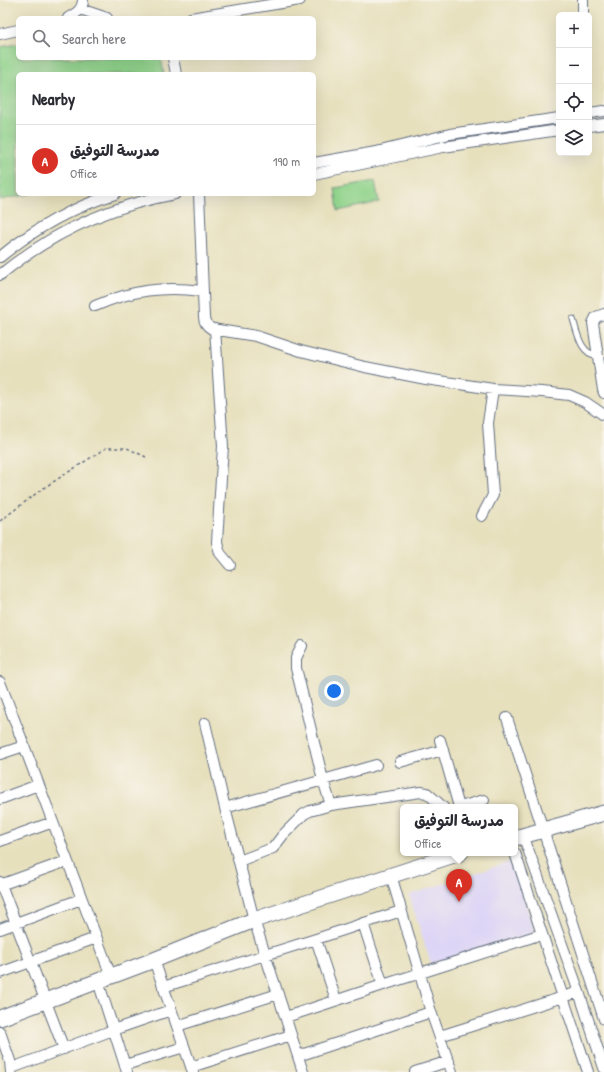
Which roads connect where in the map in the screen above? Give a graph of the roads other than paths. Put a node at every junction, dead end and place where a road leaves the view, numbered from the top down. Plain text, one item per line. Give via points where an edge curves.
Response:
1 (249, 0) edge
2 (300, 0) edge
3 (583, 0) edge
4 (269, 3) edge
5 (82, 5) edge
6 (241, 10) junction
7 (583, 12) edge
8 (70, 16) edge
9 (103, 16) edge
10 (204, 16) edge
11 (16, 30) edge
12 (0, 34) edge
13 (173, 60) edge
14 (176, 72) edge
15 (604, 111) edge
16 (592, 113) edge
17 (556, 118) edge
18 (604, 124) edge
19 (592, 126) edge
20 (556, 130) edge
21 (316, 163) edge
22 (316, 174) edge
23 (110, 196) edge
24 (166, 196) edge
25 (199, 196) edge
26 (41, 228) junction
27 (48, 240) junction
28 (0, 257) edge
29 (0, 275) edge
30 (202, 292) junction
31 (96, 306) dead end
32 (604, 314) edge
33 (572, 319) dead end
34 (215, 329) junction
35 (598, 355) junction
36 (492, 389) junction
37 (604, 393) edge
38 (604, 415) edge
39 (482, 516) dead end
40 (230, 565) dead end
41 (302, 646) dead end
42 (0, 682) edge
43 (4, 706) edge
44 (507, 718) dead end
45 (205, 723) dead end
46 (440, 740) dead end
47 (24, 746) junction
48 (443, 750) junction
49 (0, 754) edge
50 (400, 762) dead end
51 (376, 766) dead end
52 (323, 780) junction
53 (38, 785) junction
54 (0, 799) edge
55 (484, 800) dead end
56 (440, 804) edge
57 (459, 804) edge
58 (470, 804) edge
59 (331, 805) junction
60 (225, 808) junction
61 (604, 813) edge
62 (53, 822) junction
63 (543, 830) junction
64 (519, 837) edge
65 (0, 841) edge
66 (450, 856) edge
67 (516, 856) edge
68 (67, 861) junction
69 (239, 861) junction
70 (390, 875) junction
71 (0, 884) edge
72 (81, 899) junction
73 (401, 911) junction
74 (254, 920) junction
75 (15, 923) junction
76 (363, 923) junction
77 (0, 929) edge
78 (542, 934) junction
79 (96, 938) junction
80 (316, 940) junction
81 (266, 955) junction
82 (154, 960) junction
83 (30, 962) junction
84 (0, 973) edge
85 (420, 973) junction
86 (104, 979) junction
87 (383, 985) junction
88 (163, 987) junction
89 (578, 992) junction
90 (278, 994) junction
91 (563, 996) junction
92 (336, 1000) junction
93 (45, 1001) junction
94 (171, 1010) junction
95 (431, 1012) junction
96 (286, 1017) junction
97 (0, 1018) edge
98 (604, 1019) edge
99 (177, 1026) junction
100 (113, 1030) junction
101 (0, 1032) edge
102 (291, 1035) junction
103 (440, 1036) junction
104 (184, 1047) junction
105 (64, 1049) junction
106 (298, 1056) junction
107 (449, 1062) junction
108 (604, 1068) edge
109 (126, 1069) edge
110 (11, 1070) edge
111 (192, 1070) edge
112 (303, 1072) edge
113 (415, 1072) edge
114 (452, 1072) edge
115 (588, 1072) edge

1 - 6 street
2 - 4 street
3 - 7 street
4 - 6 street
5 - 8 street
5 - 9 street
6 - 10 street
11 - 12 street
13 - 14 street
15 - 16 street
17 - 21 street via 450,134 376,152
18 - 19 street
20 - 22 street via 443,147
23 - 26 street via 73,210
24 - 27 street via 103,214
25 - 30 street
26 - 27 street
26 - 28 street
27 - 29 street
30 - 31 street via 178,289 148,290 112,298
30 - 34 street via 204,321 208,327
32 - 35 street via 596,317 593,323
33 - 35 lane via 585,350 590,355
34 - 36 street via 256,336 301,351 365,367
34 - 40 street via 223,446 217,542 220,553
35 - 37 street
36 - 38 street via 568,395
36 - 39 street via 488,423 492,496
41 - 52 street via 296,658 296,668
42 - 43 street
43 - 47 street
44 - 63 street
45 - 60 street
46 - 48 street
47 - 49 street
47 - 53 street
48 - 50 street
48 - 57 street
51 - 52 street
52 - 59 street
52 - 60 street
53 - 54 street
53 - 62 street
55 - 58 street
56 - 59 street via 427,793 421,792
59 - 69 street via 304,814 273,848
60 - 69 street
61 - 63 main road
62 - 65 street
62 - 68 street
63 - 64 main road
63 - 98 street
64 - 89 street
66 - 70 main road
67 - 78 street
68 - 71 street
68 - 72 street
69 - 74 street
70 - 73 street
70 - 74 main road
71 - 75 street
72 - 75 street
72 - 79 street
73 - 76 street
73 - 85 street
74 - 81 street
74 - 82 main road
75 - 77 street
75 - 83 street
76 - 80 street
76 - 87 street
78 - 85 street
78 - 91 street
79 - 83 street
79 - 86 street
80 - 81 street
80 - 92 street
81 - 88 street
81 - 90 street
82 - 86 main road
82 - 88 street
83 - 84 street
83 - 93 street
85 - 87 street
85 - 95 street
86 - 93 main road
86 - 100 street
87 - 92 street
88 - 94 street
89 - 91 street
89 - 108 street
90 - 96 street
90 - 99 street
91 - 103 street
91 - 115 street
92 - 96 street
93 - 97 main road
93 - 105 street
94 - 99 street
94 - 100 street
95 - 103 street
95 - 106 street
96 - 102 street
99 - 104 street
100 - 105 street
100 - 109 street
101 - 110 street
102 - 106 street
102 - 111 street
103 - 107 street
104 - 109 street
104 - 111 street
105 - 110 street
106 - 112 street
107 - 113 street
107 - 114 street

